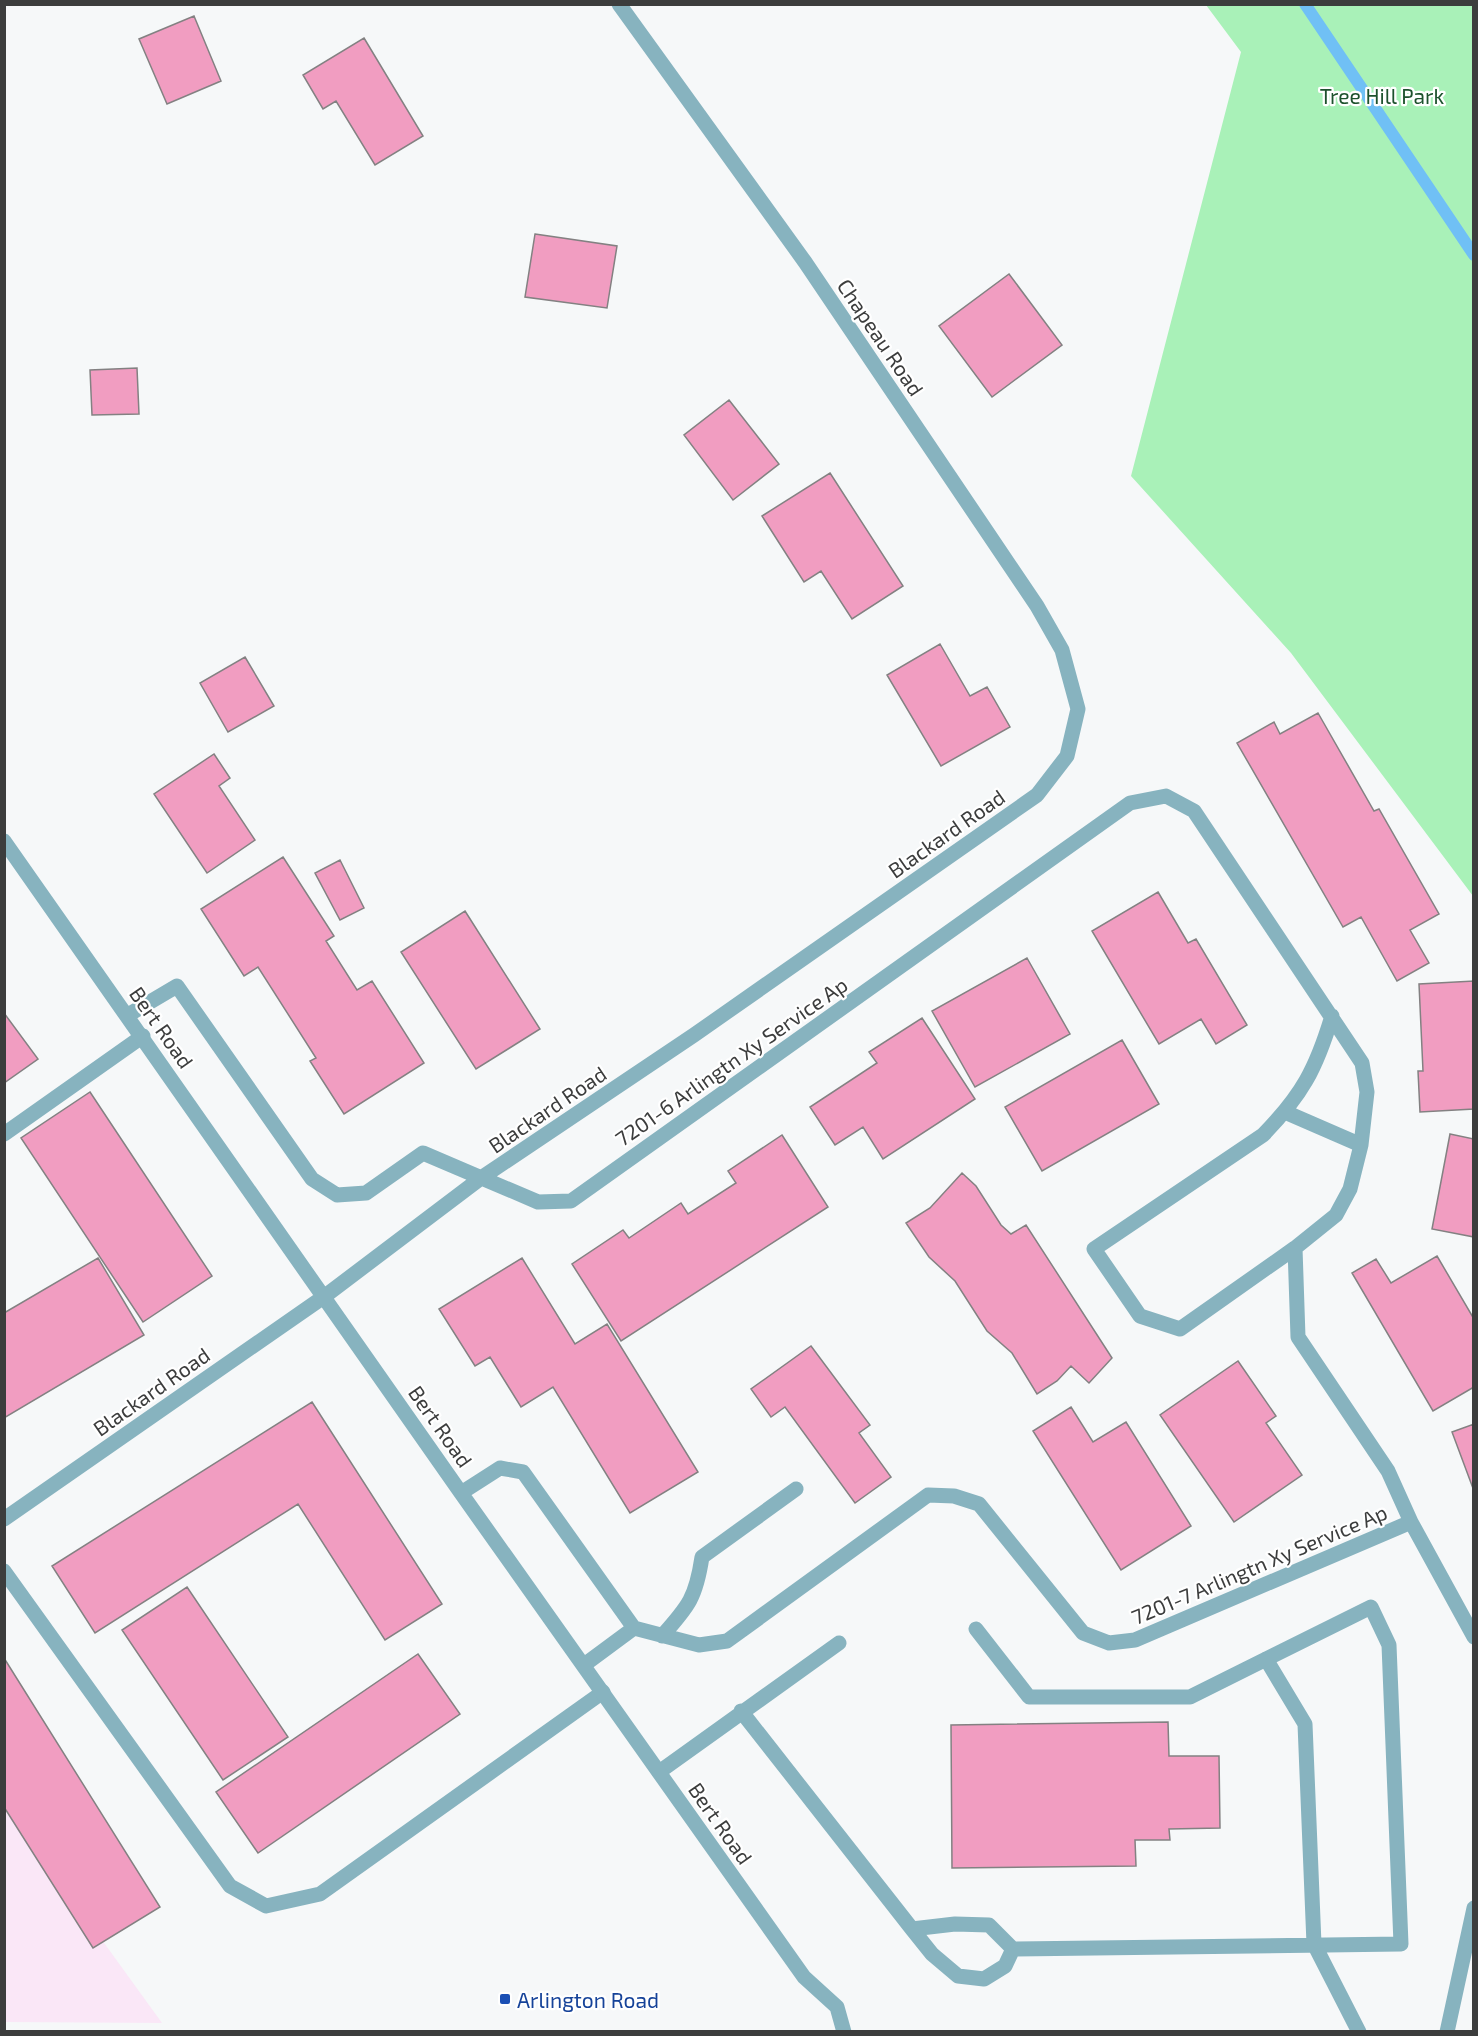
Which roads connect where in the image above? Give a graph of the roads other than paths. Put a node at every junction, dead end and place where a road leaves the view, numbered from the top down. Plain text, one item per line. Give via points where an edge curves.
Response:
1 (619, 4) edge
2 (1078, 709) joint
3 (4, 841) edge
4 (128, 1015) junction
5 (1332, 1016) junction
6 (143, 1036) junction
7 (1285, 1112) junction
8 (4, 1134) edge
9 (1361, 1145) junction
10 (481, 1178) junction
11 (1295, 1248) junction
12 (325, 1296) junction
13 (796, 1489) dead end
14 (461, 1493) junction
15 (4, 1519) edge
16 (1412, 1522) junction
17 (4, 1571) edge
18 (633, 1628) junction
19 (976, 1629) dead end
20 (662, 1636) junction
21 (1473, 1637) edge
22 (839, 1643) dead end
23 (1266, 1659) junction
24 (584, 1665) junction
25 (603, 1692) junction
26 (741, 1712) junction
27 (659, 1772) junction
28 (1473, 1908) edge
29 (912, 1929) junction
30 (1314, 1944) junction
31 (1013, 1949) junction
32 (844, 2031) edge
33 (1359, 2031) edge
34 (1447, 2031) edge

1 - 2 street, Chapeau Road via 805,262 1037,606 1062,650
2 - 10 street, Blackard Road via 1067,756 1037,795 694,1035
3 - 4 street, Bert Road
4 - 6 street, Bert Road
4 - 10 street, 7201-6 Arlingtn Xy Service Ap via 177,986 312,1179 337,1195 366,1193 423,1153
5 - 7 street via 1321,1054
5 - 9 street, 7201-6 Arlingtn Xy Service Ap via 1362,1063 1367,1092
5 - 10 street, 7201-6 Arlingtn Xy Service Ap via 1194,812 1166,796 1130,803 571,1201 538,1202
6 - 8 street
6 - 12 street, Bert Road
7 - 9 street
7 - 11 street, 7201-6 Arlingtn Xy Service Ap via 1263,1135 1094,1249 1140,1316 1180,1329
9 - 11 street, 7201-6 Arlingtn Xy Service Ap via 1350,1190 1336,1215
10 - 12 street, Blackard Road
11 - 16 street via 1298,1337 1388,1471
12 - 14 street, Bert Road
12 - 15 street, Blackard Road
13 - 20 street via 702,1557 698,1584 686,1609
14 - 18 street via 500,1468 523,1472
14 - 24 street, Bert Road
16 - 20 street, 7201-7 Arlingtn Xy Service Ap via 1135,1640 1109,1643 1083,1633 979,1504 954,1496 928,1496 727,1641 699,1645
16 - 21 street
17 - 25 street via 230,1886 266,1906 320,1894
18 - 20 street, 7201-7 Arlingtn Xy Service Ap
18 - 24 street
19 - 23 street via 1029,1697 1190,1697
22 - 26 street
23 - 30 street via 1305,1724
23 - 30 street via 1371,1607 1389,1645 1401,1944
24 - 25 street, Bert Road
25 - 27 street, Bert Road
26 - 27 street
26 - 29 street
27 - 32 street, Bert Road via 804,1977 837,2007
28 - 34 street
29 - 31 street via 989,1925
29 - 31 street via 957,1976 984,1979 1005,1966
30 - 31 street
30 - 33 street

